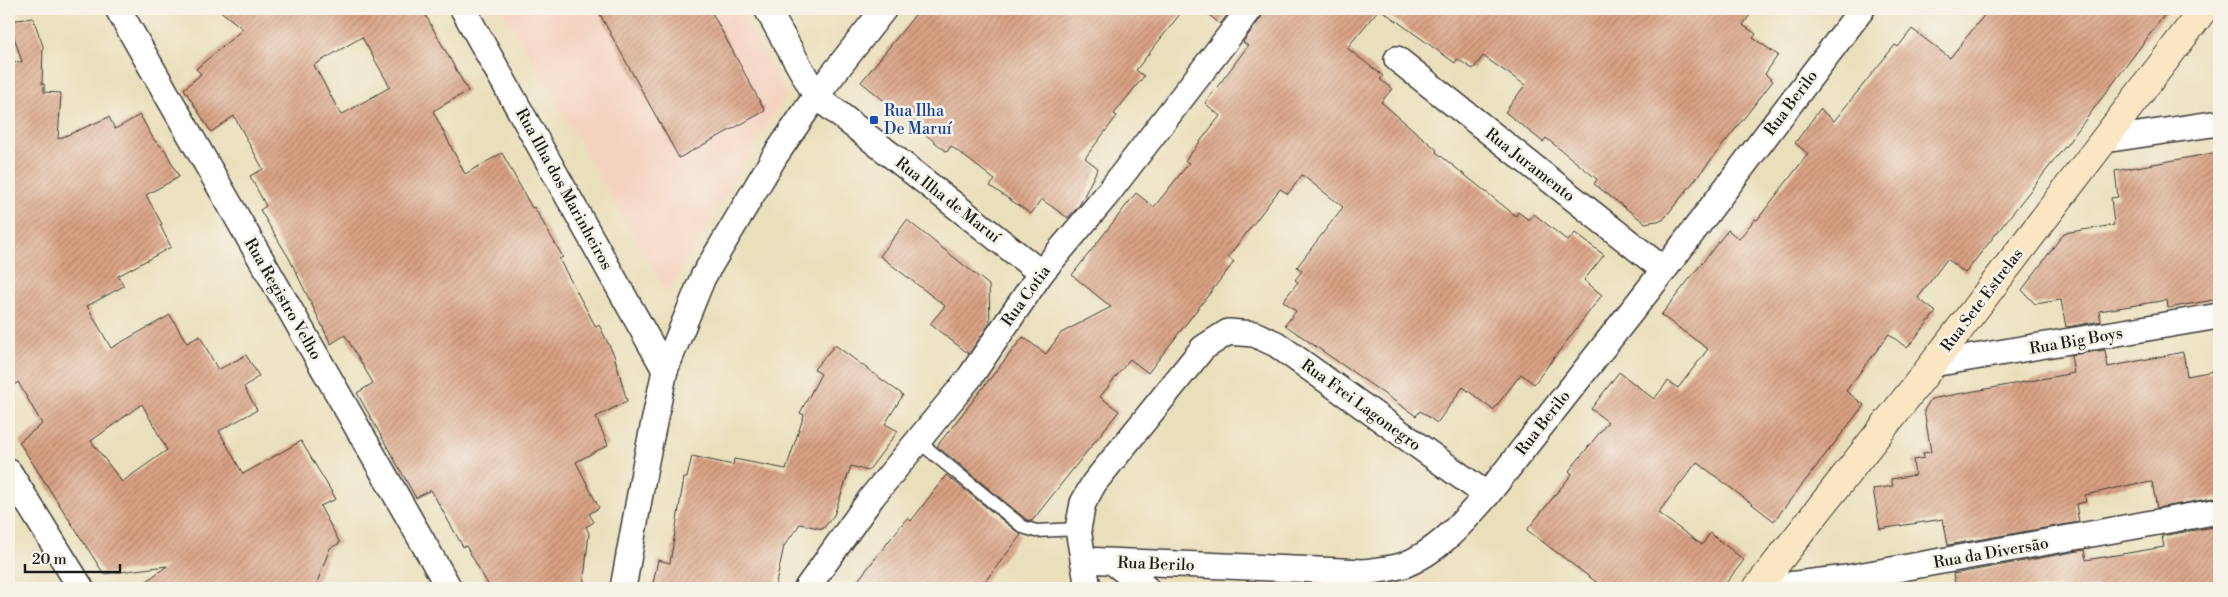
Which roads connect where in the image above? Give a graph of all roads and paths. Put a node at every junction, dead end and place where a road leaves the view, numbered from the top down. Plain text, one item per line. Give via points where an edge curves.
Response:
1 (118, 9) edge
2 (463, 9) edge
3 (767, 9) edge
4 (884, 9) edge
5 (1250, 9) edge
6 (1862, 9) edge
7 (2204, 9) edge
8 (1397, 59) dead end
9 (816, 96) junction
10 (2219, 124) edge
11 (2104, 140) junction
12 (1664, 270) junction
13 (1041, 273) junction
14 (2219, 316) edge
15 (1933, 364) junction
16 (665, 370) junction
17 (918, 441) junction
18 (9, 472) edge
19 (1487, 495) junction
20 (2219, 511) edge
21 (1078, 529) junction
22 (1083, 560) junction
23 (1114, 563) junction
24 (81, 588) edge
25 (449, 588) edge
26 (623, 588) edge
27 (807, 588) edge
28 (1088, 588) edge
29 (1146, 588) edge
30 (1758, 588) edge
31 (1762, 588) edge

1 - 25 street, Rua Registro Velho
2 - 16 street, Rua Ilha dos Marinheiros
3 - 9 street, Rua Ilha de Maruí
4 - 9 street
5 - 13 street, Rua Cotia via 1105,197
6 - 12 street, Rua Berilo
7 - 11 street, Rua Sete Estrelas
8 - 12 street, Rua Juramento
9 - 13 street, Rua Ilha de Maruí
9 - 16 street via 775,156 704,277
10 - 11 street
11 - 15 street, Rua Sete Estrelas
12 - 19 street, Rua Berilo
13 - 17 street, Rua Cotia via 970,377
14 - 15 street, Rua Big Boys
15 - 30 street, Rua Sete Estrelas
16 - 26 street
17 - 21 lane via 1023,527 1036,531
17 - 27 street, Rua Cotia via 872,497
18 - 24 street
19 - 21 street, Rua Frei Lagonegro via 1276,344 1254,334 1228,332 1203,348 1094,483 1083,503
19 - 23 street, Rua Berilo via 1435,548 1403,565 1365,572
20 - 31 street, Rua da Diversão via 1847,578
21 - 22 street
22 - 23 street, Rua Berilo
22 - 28 street
23 - 29 street

